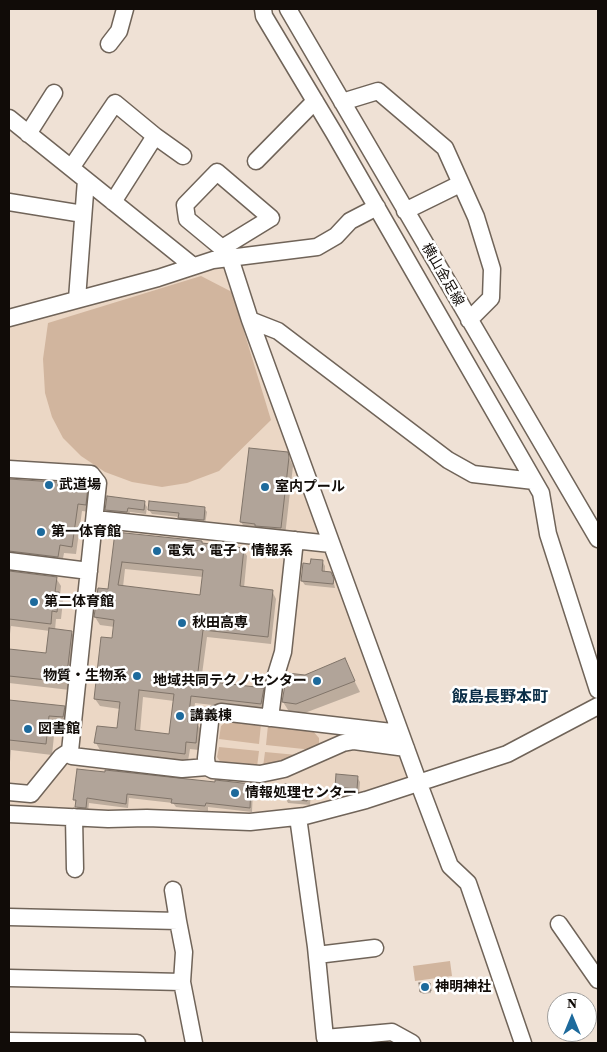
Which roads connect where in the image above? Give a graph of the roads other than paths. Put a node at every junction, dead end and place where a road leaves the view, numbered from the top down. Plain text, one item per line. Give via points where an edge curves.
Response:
1 (125, 9) edge
2 (263, 9) edge
3 (288, 9) edge
4 (109, 44) dead end
5 (54, 93) dead end
6 (315, 102) junction
7 (342, 102) junction
8 (9, 118) edge
9 (28, 134) junction
10 (155, 136) junction
11 (9, 137) edge
12 (183, 156) dead end
13 (256, 161) dead end
14 (71, 168) junction
15 (86, 180) junction
16 (460, 184) junction
17 (9, 202) edge
18 (113, 202) junction
19 (377, 207) junction
20 (405, 211) junction
21 (83, 214) junction
22 (224, 255) junction
23 (193, 266) junction
24 (77, 300) junction
25 (9, 318) edge
26 (250, 320) junction
27 (468, 320) junction
28 (9, 469) edge
29 (534, 481) junction
30 (95, 519) junction
31 (593, 519) edge
32 (598, 539) edge
33 (295, 540) junction
34 (331, 544) junction
35 (9, 561) edge
36 (89, 571) junction
37 (598, 690) edge
38 (598, 706) edge
39 (270, 718) junction
40 (311, 722) junction
41 (403, 740) junction
42 (70, 751) junction
43 (323, 752) junction
44 (208, 767) junction
45 (419, 784) junction
46 (9, 792) edge
47 (9, 814) edge
48 (298, 817) junction
49 (74, 818) junction
50 (75, 869) dead end
51 (173, 890) dead end
52 (9, 918) edge
53 (178, 921) junction
54 (559, 924) dead end
55 (375, 948) dead end
56 (317, 955) junction
57 (9, 978) edge
58 (598, 980) edge
59 (182, 982) junction
60 (9, 1041) edge
61 (137, 1043) edge
62 (194, 1043) edge
63 (412, 1043) edge
64 (523, 1043) edge

1 - 4 street via 119,31
2 - 6 street via 264,16
3 - 7 street, 横山金足線
5 - 9 street
6 - 13 street
6 - 19 street
7 - 16 street via 378,90 445,148
7 - 20 street, 横山金足線
8 - 9 street
8 - 11 street
9 - 14 street
10 - 12 street
10 - 14 street via 115,103
10 - 18 street
14 - 15 street
15 - 18 street
15 - 21 street
16 - 20 street
16 - 27 street via 476,217 492,270 491,298
17 - 21 street
18 - 23 street
19 - 22 street via 350,221 336,236 317,247
19 - 29 street
20 - 27 street, 横山金足線
21 - 24 street
22 - 22 street via 271,218 216,172 185,205 187,219
22 - 23 street
22 - 26 street
23 - 24 street
24 - 25 street
26 - 29 street via 278,331 448,460 473,474
26 - 34 street
27 - 31 street, 横山金足線
28 - 30 street via 91,474 98,483
29 - 37 street via 541,493 548,534
30 - 33 street
30 - 36 street
31 - 32 street, 横山金足線
33 - 34 street
33 - 39 street via 284,652 275,678
34 - 41 street
35 - 36 street
36 - 42 street
38 - 45 street via 507,754
39 - 40 street
39 - 44 street via 220,712 212,716 206,758
40 - 41 street
40 - 43 street via 326,736
41 - 43 street via 343,742
41 - 45 street
42 - 44 street via 72,756 182,769
42 - 46 street via 60,757 30,794
43 - 44 street via 284,769 260,774
45 - 48 street
45 - 64 street via 450,866 468,883
47 - 49 street
48 - 49 street via 250,822
48 - 56 street
49 - 50 street
51 - 53 street
52 - 53 street
53 - 59 street via 184,952
54 - 58 street
55 - 56 street
56 - 63 street via 325,1038 392,1032
57 - 59 street
59 - 62 street
60 - 61 street

